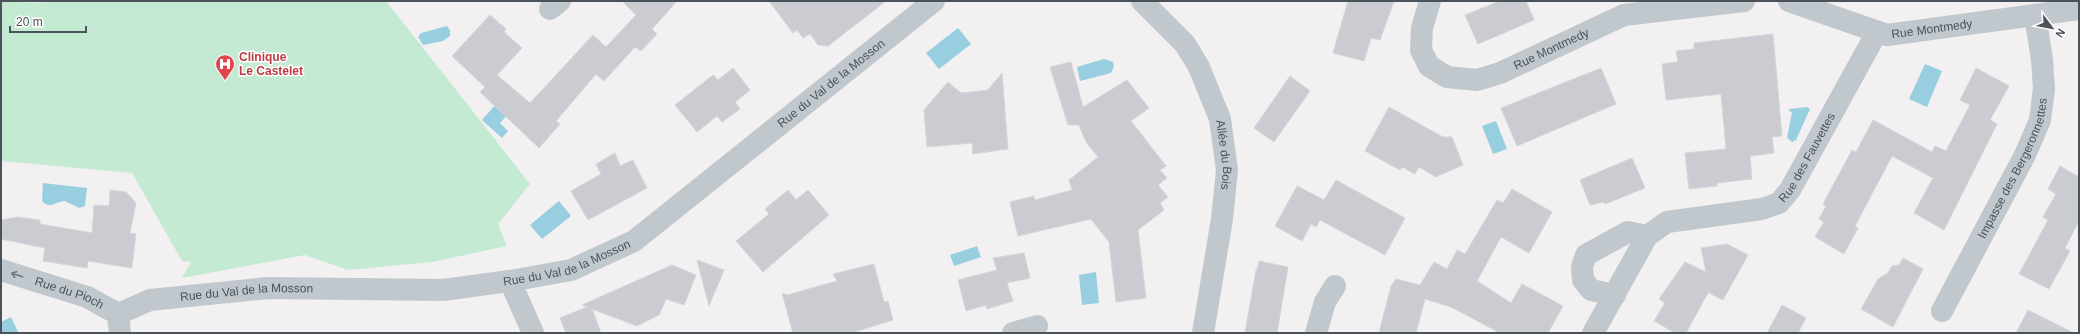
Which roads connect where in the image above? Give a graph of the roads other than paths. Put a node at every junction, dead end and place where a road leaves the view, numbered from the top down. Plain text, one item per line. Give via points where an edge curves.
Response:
1 (934, 1) edge
2 (1142, 1) edge
3 (1430, 1) edge
4 (1744, 1) edge
5 (1789, 1) edge
6 (2079, 9) edge
7 (2035, 15) junction
8 (1877, 32) junction
9 (1647, 236) junction
10 (1, 270) edge
11 (510, 281) junction
12 (1335, 286) dead end
13 (1615, 295) junction
14 (1942, 311) dead end
15 (120, 324) edge
16 (1037, 326) dead end
17 (533, 333) edge
18 (1013, 333) edge
19 (1203, 333) edge
20 (1316, 333) edge
21 (1593, 333) edge

1 - 11 street, Rue du Val de la Mosson via 634,241 571,270
2 - 19 street, Allée du Bois via 1185,44 1199,66 1220,120 1227,170 1222,219
3 - 4 street, Rue Montmedy via 1422,28 1421,50 1429,66 1447,77 1477,80 1500,73 1624,15
5 - 8 street, Rue Montmedy
6 - 7 street, Rue Montmedy
7 - 8 street, Rue Montmedy via 1887,35
7 - 14 street, Impasse des Bergeronnettes via 2044,89 2040,120 2025,155
8 - 9 street, Rue des Fauvettes via 1790,190 1779,203 1762,210 1667,222
9 - 13 street, Rue des Fauvettes
9 - 13 street via 1628,232 1586,256 1582,267 1583,280 1591,290
15 -> 10 street, Rue du Pioch via 87,297
11 - 15 street, Rue du Val de la Mosson via 443,290 268,288 150,300
11 - 17 street
12 - 20 street via 1325,302
13 - 21 street, Rue des Fauvettes
16 - 18 street

